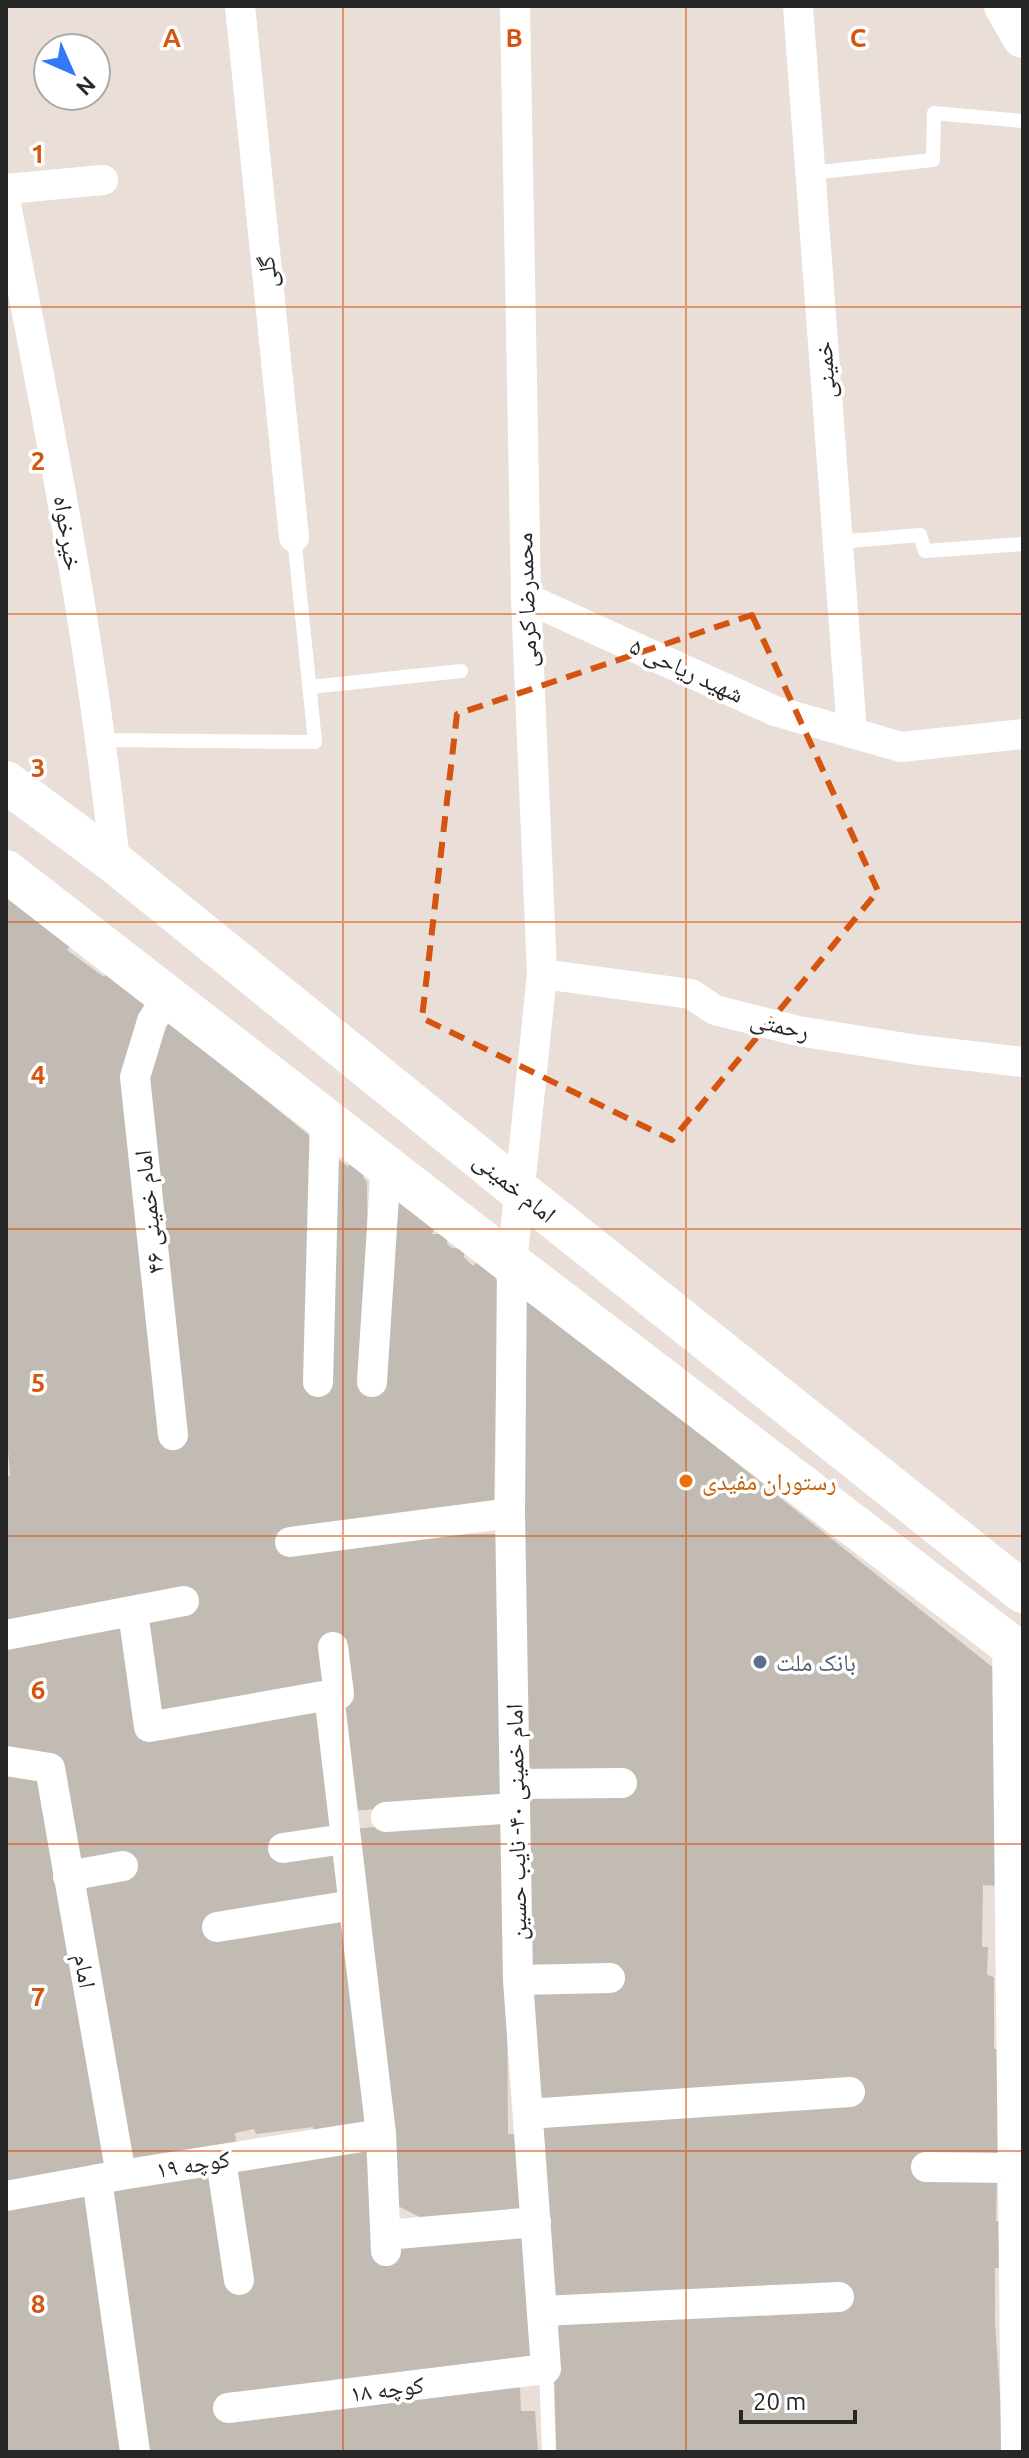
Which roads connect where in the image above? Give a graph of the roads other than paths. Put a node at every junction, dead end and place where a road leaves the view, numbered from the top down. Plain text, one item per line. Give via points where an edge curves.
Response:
1 (240, 6) edge
2 (515, 6) edge
3 (798, 6) edge
4 (1005, 6) edge
5 (1023, 37) edge
6 (1023, 121) edge
7 (810, 173) junction
8 (103, 180) dead end
9 (6, 189) edge
10 (6, 205) edge
11 (294, 537) joint
12 (838, 542) junction
13 (1023, 544) edge
14 (526, 598) junction
15 (461, 671) dead end
16 (310, 687) junction
17 (852, 733) junction
18 (1023, 734) edge
19 (102, 740) junction
20 (6, 782) edge
21 (115, 863) junction
22 (6, 871) edge
23 (542, 974) junction
24 (168, 996) junction
25 (1023, 1062) edge
26 (325, 1117) junction
27 (386, 1165) junction
28 (521, 1192) junction
29 (512, 1263) junction
30 (318, 1382) dead end
31 (372, 1382) dead end
32 (173, 1435) dead end
33 (510, 1513) junction
34 (290, 1542) dead end
35 (1023, 1592) edge
36 (184, 1601) dead end
37 (133, 1612) junction
38 (6, 1635) edge
39 (333, 1647) dead end
40 (1015, 1648) edge
41 (329, 1695) junction
42 (6, 1761) edge
43 (622, 1783) dead end
44 (515, 1796) junction
45 (386, 1817) dead end
46 (344, 1839) junction
47 (283, 1848) dead end
48 (123, 1866) dead end
49 (68, 1876) junction
50 (353, 1905) junction
51 (217, 1927) dead end
52 (610, 1978) dead end
53 (518, 1980) junction
54 (850, 2092) dead end
55 (528, 2114) junction
56 (381, 2134) junction
57 (221, 2160) junction
58 (926, 2167) dead end
59 (1013, 2168) junction
60 (109, 2177) junction
61 (6, 2196) edge
62 (536, 2222) junction
63 (239, 2280) dead end
64 (839, 2297) dead end
65 (542, 2311) junction
66 (546, 2369) junction
67 (228, 2408) dead end
68 (135, 2452) edge
69 (549, 2452) edge
70 (1016, 2452) edge

1 - 11 street, گلی
2 - 14 street, محمدرضا کرمی
3 - 7 street, خمینی
4 - 5 main road
6 - 7 lane via 934,113 933,160
7 - 12 street, خمینی
8 - 9 street
10 - 19 street, خیرخواه via 54,447
11 - 16 lane
12 - 13 lane via 920,535 925,551
12 - 17 street, خمینی
14 - 17 street, ۵ شهید ریاحی via 775,711
14 - 23 street, محمدرضا کرمی
15 - 16 lane
16 - 19 lane via 315,742
17 - 18 street, ۵ شهید ریاحی via 901,747
19 - 21 street, خیرخواه
20 - 21 main road, امام خمینی
21 - 28 main road, امام خمینی
22 - 24 main road
23 - 25 street, رحمتی via 691,994 715,1010 798,1031
23 - 28 street, محمدرضا کرمی
24 - 26 main road
24 - 32 street, امام خمینی ۴۶ via 152,1021 135,1077
26 - 27 main road
26 - 30 street
27 - 29 main road
27 - 31 street
28 - 29 street, امام خمینی ۴۰- نایب حسین
28 - 35 main road, امام خمینی
29 - 33 street, امام خمینی ۴۰- نایب حسین
29 - 40 main road
33 - 34 street
33 - 44 street, امام خمینی ۴۰- نایب حسین
36 - 37 street
37 - 38 street
37 - 41 street via 149,1727
39 - 41 street via 339,1694
40 - 59 street
41 - 46 street
42 - 49 street, امام via 50,1768
43 - 44 street
44 - 45 street
44 - 53 street, امام خمینی ۴۰- نایب حسین
46 - 47 street
46 - 50 street
48 - 49 street
49 - 60 street, امام
50 - 51 street
50 - 56 street
52 - 53 street
53 - 55 street, امام خمینی ۴۰- نایب حسین
54 - 55 street
55 - 62 street, امام خمینی ۴۰- نایب حسین
56 - 57 street, کوچه ۱۹
56 - 62 street via 386,2243
57 - 60 street, کوچه ۱۹
57 - 63 street
58 - 59 street
59 - 70 street
60 - 61 street, کوچه ۱۹
60 - 68 street, امام
62 - 65 street, امام خمینی ۴۰- نایب حسین
64 - 65 street
65 - 66 street, امام خمینی ۴۰- نایب حسین
66 - 67 street, کوچه ۱۸
66 - 69 lane, امام خمینی ۴۰- نایب حسین

